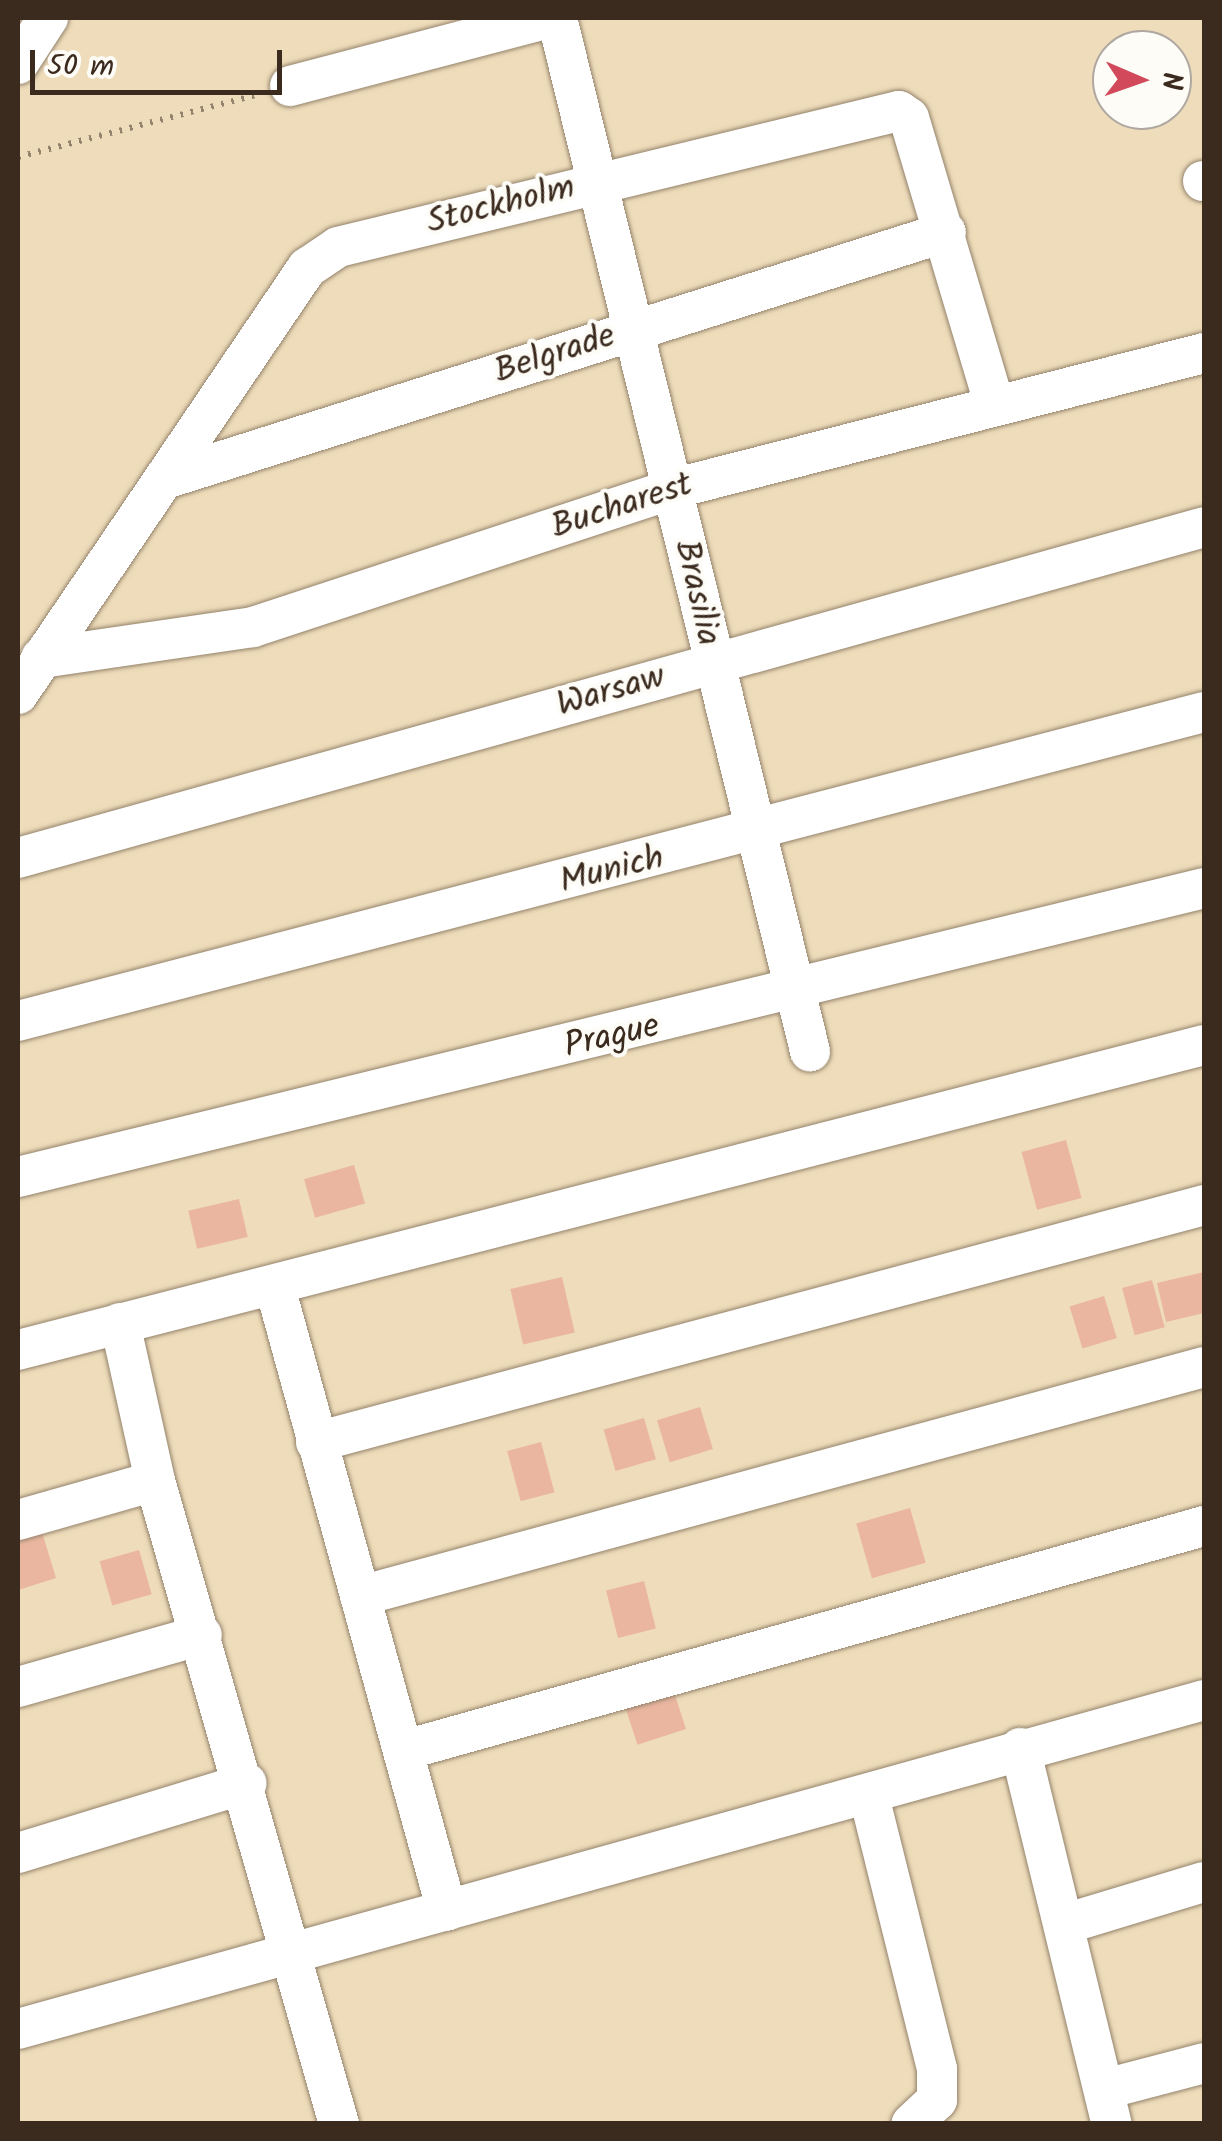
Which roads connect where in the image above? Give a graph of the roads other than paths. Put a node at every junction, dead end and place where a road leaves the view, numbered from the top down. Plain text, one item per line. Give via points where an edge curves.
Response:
1 (553, 18) edge
2 (290, 86) road end
3 (598, 182) junction
4 (946, 232) junction
5 (632, 331) junction
6 (1204, 353) edge
7 (994, 404) junction
8 (164, 479) junction
9 (672, 488) junction
10 (1204, 527) edge
11 (41, 658) junction
12 (712, 663) junction
13 (18, 694) edge
14 (1204, 712) edge
15 (757, 830) junction
16 (18, 858) edge
17 (1204, 888) edge
18 (797, 994) junction
19 (18, 1021) edge
20 (1204, 1045) edge
21 (810, 1051) dead end
22 (18, 1177) edge
23 (1204, 1205) edge
24 (274, 1286) junction
25 (120, 1323) junction
26 (18, 1350) edge
27 (1204, 1366) edge
28 (316, 1442) junction
29 (155, 1481) junction
30 (18, 1520) edge
31 (1204, 1526) edge
32 (360, 1596) junction
33 (202, 1634) junction
34 (18, 1687) edge
35 (1204, 1700) edge
36 (1020, 1748) junction
37 (406, 1750) junction
38 (246, 1784) junction
39 (869, 1796) junction
40 (18, 1853) edge
41 (1204, 1882) edge
42 (446, 1911) junction
43 (1068, 1923) junction
44 (289, 1948) junction
45 (18, 2029) edge
46 (1204, 2064) edge
47 (1109, 2106) edge
48 (339, 2124) edge
49 (911, 2124) edge

1 - 2 street
1 - 3 street, Brasilia
3 - 4 street, Stockholm via 899,111
3 - 5 street, Brasilia
3 - 8 street, Stockholm via 338,246 307,268
4 - 5 street, Belgrade
4 - 7 street, Stockholm
5 - 8 street, Belgrade
5 - 9 street, Brasilia
6 - 7 street, Bucharest
7 - 9 street, Bucharest
8 - 11 street, Stockholm
9 - 11 street, Bucharest via 253,627
9 - 12 street, Brasilia
10 - 12 street, Warsaw
11 - 13 street, Stockholm
12 - 15 street, Brasilia
12 - 16 street, Warsaw
14 - 15 street, Munich
15 - 18 street, Brasilia
15 - 19 street, Munich
17 - 18 street, Prague
18 - 21 street, Brasilia
18 - 22 street, Prague
20 - 24 street
23 - 28 street
24 - 25 street
24 - 28 street
25 - 26 street
25 - 29 street
27 - 32 street
28 - 32 street
29 - 30 street
29 - 33 street
31 - 37 street
32 - 37 street
33 - 34 street
33 - 38 street
35 - 36 street
36 - 39 street
36 - 43 street
37 - 42 street
38 - 40 street
38 - 44 street
39 - 42 street
39 - 49 street via 937,2069 937,2100
41 - 43 street
42 - 44 street
43 - 47 street
44 - 45 street
44 - 48 street
46 - 47 street

